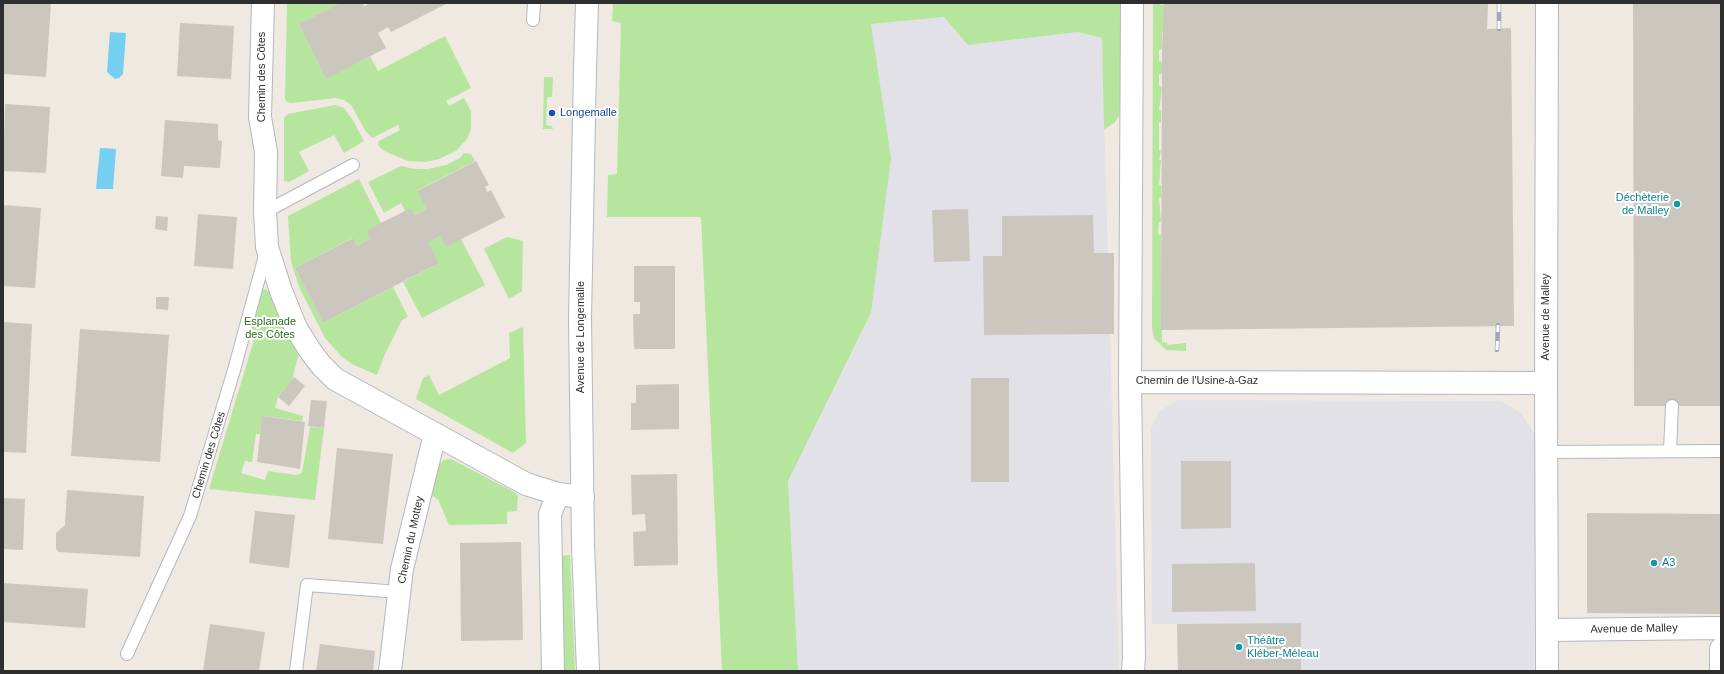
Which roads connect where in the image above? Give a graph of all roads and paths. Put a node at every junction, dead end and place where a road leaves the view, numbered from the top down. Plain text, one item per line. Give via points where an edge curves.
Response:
1 (263, 3) edge
2 (534, 3) edge
3 (588, 3) edge
4 (1132, 3) edge
5 (1547, 3) edge
6 (533, 20) dead end
7 (353, 165) dead end
8 (265, 212) junction
9 (267, 247) junction
10 (1130, 382) junction
11 (1546, 383) junction
12 (1672, 406) dead end
13 (435, 434) junction
14 (1670, 451) junction
15 (1721, 451) edge
16 (1546, 452) junction
17 (558, 494) junction
18 (583, 497) junction
19 (400, 592) junction
20 (1721, 628) edge
21 (1547, 630) junction
22 (1721, 649) edge
23 (127, 654) dead end
24 (296, 671) edge
25 (390, 671) edge
26 (553, 671) edge
27 (588, 671) edge
28 (1133, 671) edge
29 (1547, 671) edge
30 (1721, 671) edge

1 - 8 street, Chemin des Côtes via 260,118 266,152
2 - 6 lane
3 - 18 street, Avenue de Longemalle via 584,77 580,318
4 - 10 street, Chemin de l'Usine-à-Gaz
5 - 11 street, Avenue de Malley
7 - 8 lane
8 - 9 street, Chemin des Côtes
9 - 13 street, Chemin des Côtes via 296,328 321,365 335,379
9 - 23 lane, Chemin des Côtes via 234,370 190,516
10 - 11 street, Chemin de l'Usine-à-Gaz
10 - 28 street
11 - 16 street, Avenue de Malley
12 - 14 lane
13 - 17 street, Chemin des Côtes via 526,484
13 - 19 street, Chemin du Mottey via 402,569
14 - 15 lane
14 - 16 lane
16 - 21 street, Avenue de Malley
17 - 18 street, Chemin des Côtes
17 - 26 street via 550,514
18 - 27 street, Avenue de Longemalle
19 - 24 lane via 308,585
19 - 25 street, Chemin du Mottey
20 - 21 street, Avenue de Malley
21 - 29 street, Avenue de Malley
22 - 30 street

